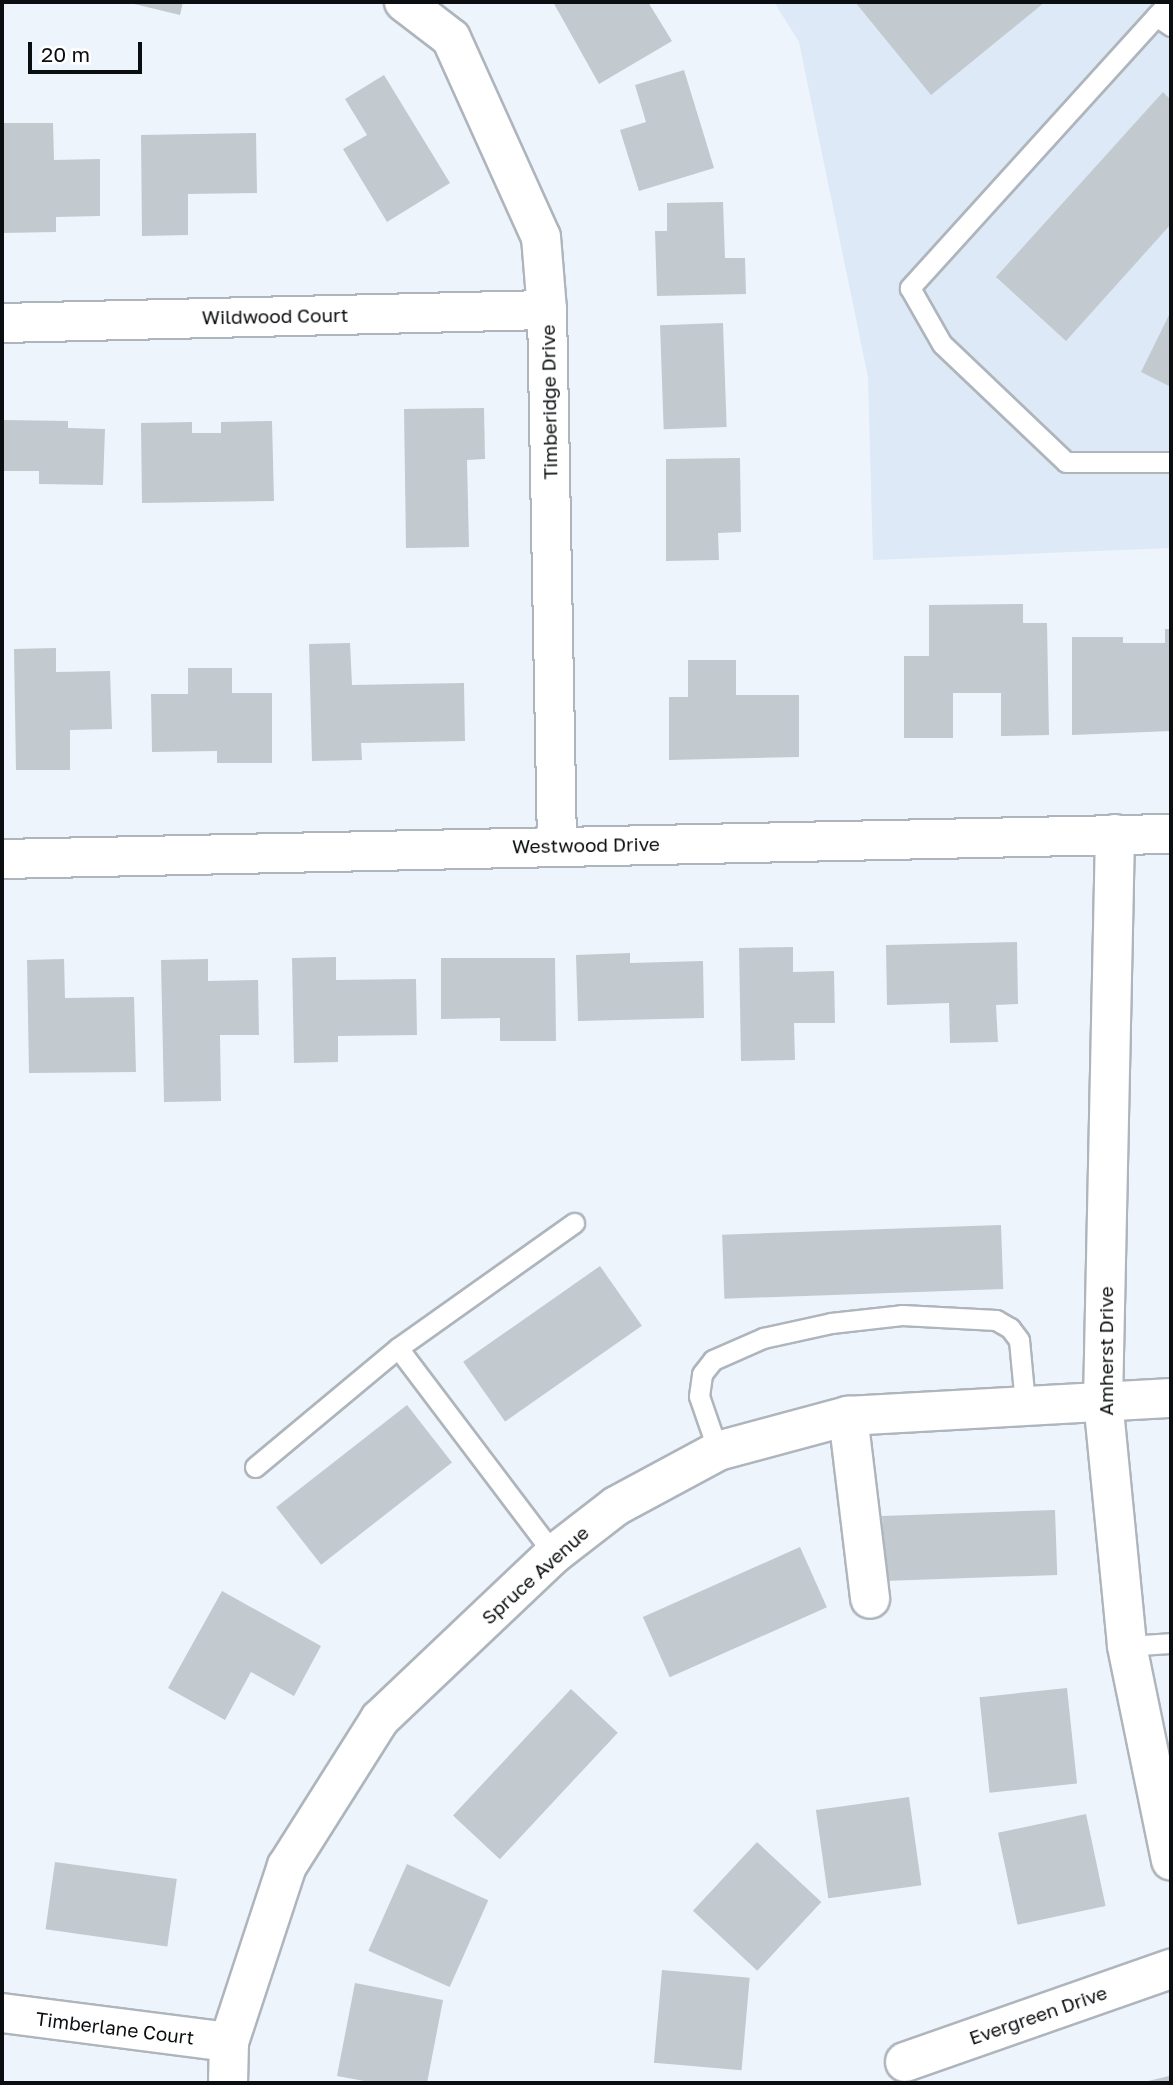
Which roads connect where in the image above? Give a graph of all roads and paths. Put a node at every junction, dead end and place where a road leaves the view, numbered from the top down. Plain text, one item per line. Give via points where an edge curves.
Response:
1 (404, 2) edge
2 (1165, 15) edge
3 (547, 310) junction
4 (2, 323) edge
5 (1171, 462) edge
6 (1115, 834) junction
7 (1171, 834) edge
8 (557, 846) junction
9 (2, 859) edge
10 (575, 1223) dead end
11 (398, 1348) junction
12 (1171, 1398) edge
13 (1103, 1400) junction
14 (1025, 1405) junction
15 (848, 1416) junction
16 (718, 1451) junction
17 (255, 1466) dead end
18 (554, 1554) junction
19 (870, 1599) dead end
20 (1171, 1643) edge
21 (1127, 1646) junction
22 (1171, 1861) edge
23 (1171, 1969) edge
24 (2, 2013) edge
25 (229, 2042) junction
26 (905, 2062) dead end
27 (228, 2083) edge

1 - 3 street, Timberidge Drive via 451,38 541,237
2 - 5 lane via 910,288 942,344 1066,462
3 - 4 street, Wildwood Court
3 - 8 street, Timberidge Drive
6 - 7 street, Westwood Drive
6 - 8 street, Westwood Drive
6 - 13 street, Amherst Drive
8 - 9 street, Westwood Drive
10 - 11 lane
11 - 17 lane
11 - 18 lane
12 - 13 street, Spruce Avenue
13 - 14 street, Spruce Avenue
13 - 21 street, Amherst Drive
14 - 15 street, Spruce Avenue
14 - 16 lane via 1019,1340 996,1320 902,1315 831,1323 764,1338 713,1360 702,1374 699,1396
15 - 16 street, Spruce Avenue
15 - 19 street
16 - 18 street, Spruce Avenue via 616,1506
18 - 25 street, Spruce Avenue via 380,1719 288,1866
20 - 21 lane
21 - 22 street, Amherst Drive
23 - 26 street, Evergreen Drive
24 - 25 street, Timberlane Court
25 - 27 street, Spruce Avenue

